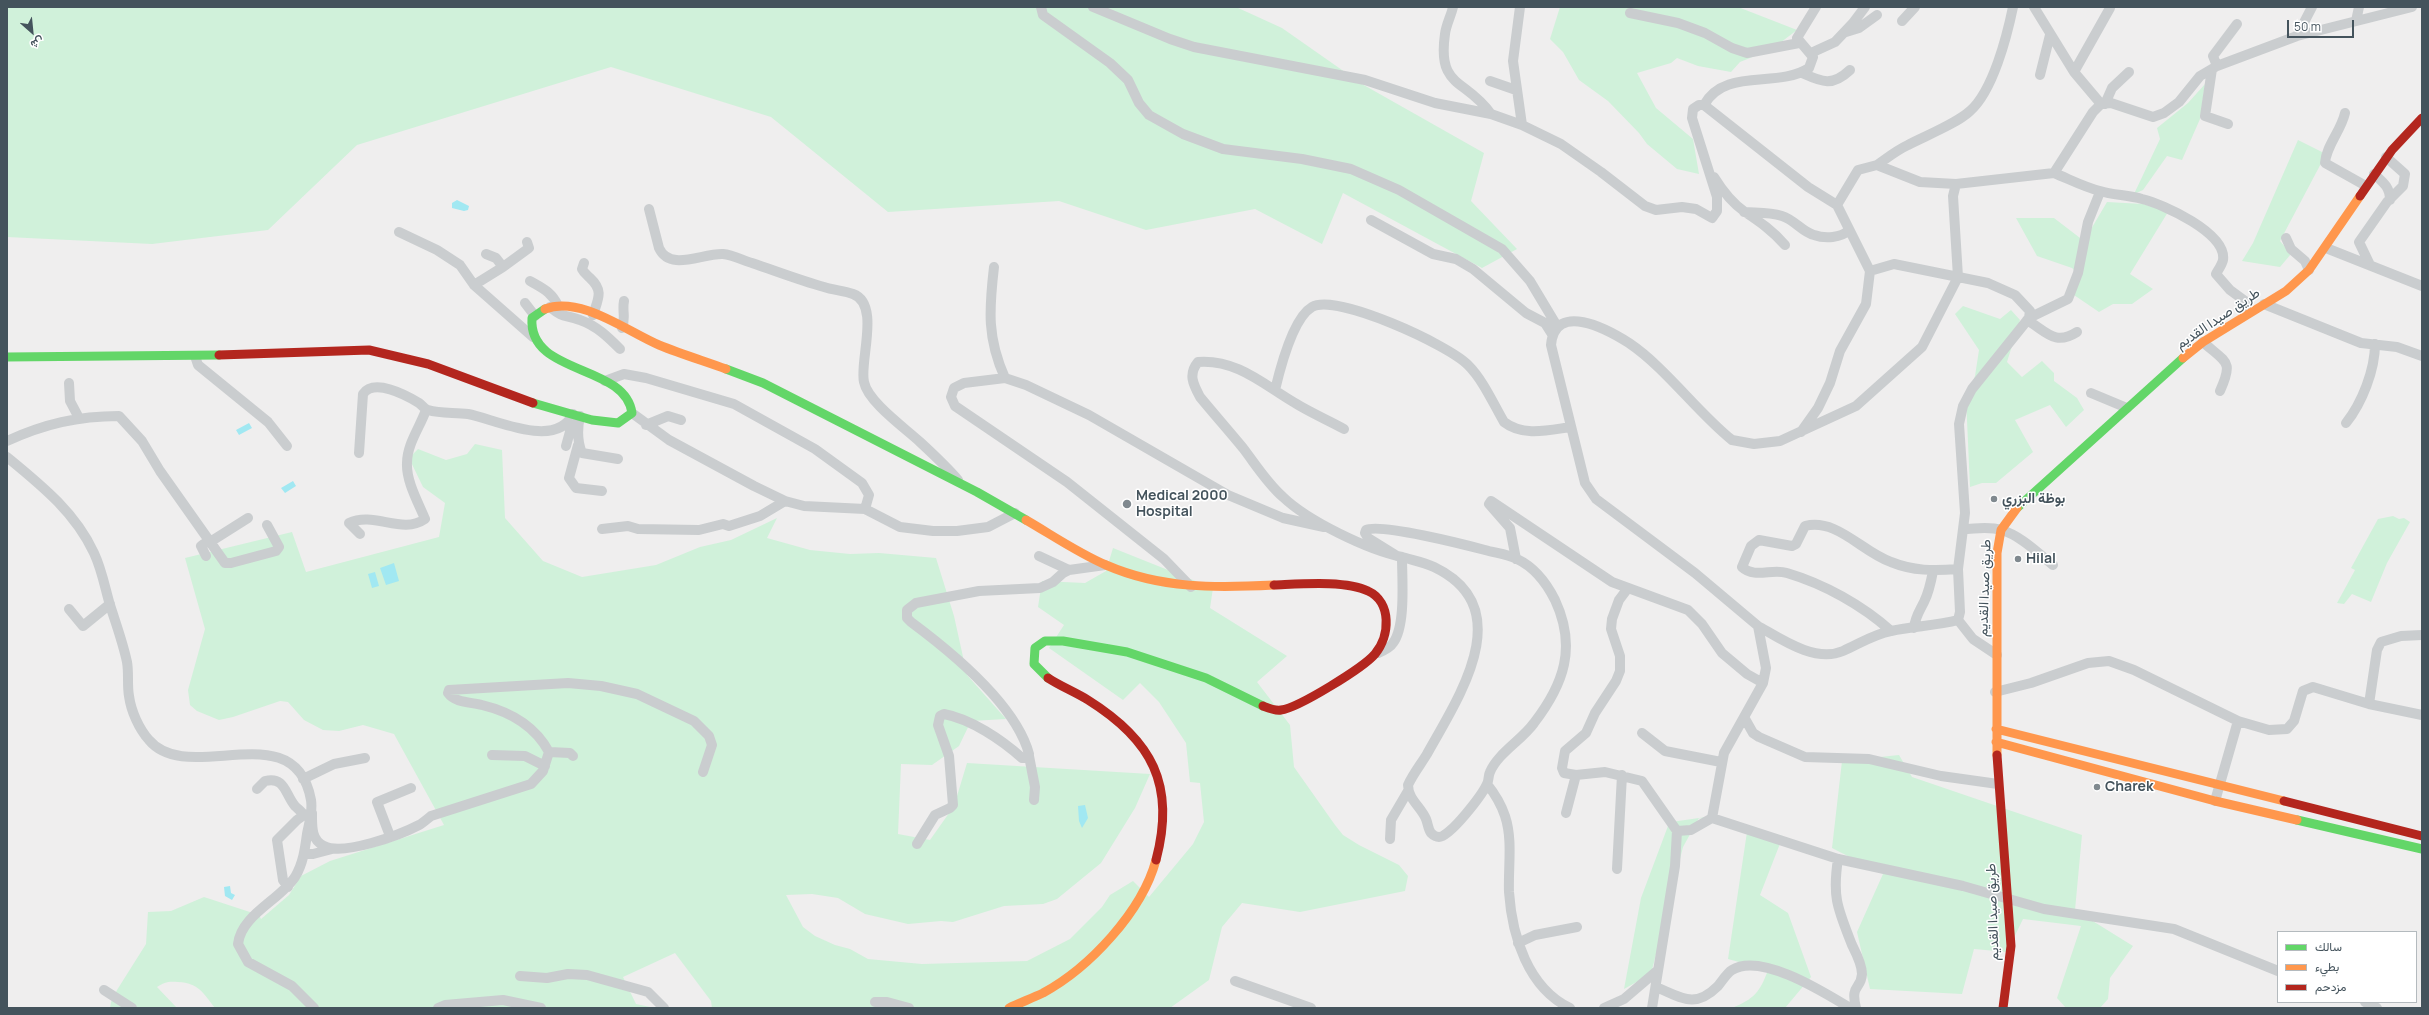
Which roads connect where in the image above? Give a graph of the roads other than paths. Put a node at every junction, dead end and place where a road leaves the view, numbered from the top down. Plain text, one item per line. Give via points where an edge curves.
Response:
1 (1041, 7) edge
2 (1093, 7) edge
3 (1453, 7) edge
4 (1520, 7) edge
5 (1816, 7) edge
6 (1865, 7) edge
7 (1915, 7) edge
8 (2013, 7) edge
9 (2034, 7) edge
10 (2312, 7) edge
11 (2359, 7) edge
12 (2412, 7) edge
13 (2110, 8) dead end
14 (1630, 13) dead end
15 (1877, 15) dead end
16 (1902, 21) dead end
17 (2356, 21) junction
18 (2237, 24) dead end
19 (1844, 33) junction
20 (2050, 35) junction
21 (2297, 36) junction
22 (1800, 43) junction
23 (1811, 53) junction
24 (2214, 68) junction
25 (1850, 70) dead end
26 (2074, 72) junction
27 (2129, 72) dead end
28 (1802, 73) junction
29 (2040, 75) dead end
30 (1490, 81) dead end
31 (1516, 90) junction
32 (2103, 104) junction
33 (1704, 105) junction
34 (2345, 113) dead end
35 (1491, 114) junction
36 (2422, 118) edge
37 (2228, 124) dead end
38 (1522, 125) junction
39 (2386, 158) junction
40 (1877, 165) junction
41 (1708, 169) junction
42 (2054, 173) junction
43 (2374, 174) junction
44 (1956, 184) junction
45 (2366, 186) junction
46 (2100, 192) junction
47 (2390, 200) junction
48 (1837, 206) junction
49 (649, 209) dead end
50 (1744, 212) junction
51 (1371, 220) dead end
52 (1849, 230) junction
53 (399, 232) dead end
54 (2286, 238) dead end
55 (527, 242) dead end
56 (1785, 245) dead end
57 (2326, 248) junction
58 (486, 254) dead end
59 (584, 263) dead end
60 (2370, 265) junction
61 (503, 267) junction
62 (994, 267) dead end
63 (2309, 270) junction
64 (1870, 271) junction
65 (1958, 277) junction
66 (530, 281) dead end
67 (474, 284) junction
68 (2422, 286) edge
69 (624, 301) dead end
70 (525, 303) dead end
71 (2264, 304) junction
72 (554, 306) junction
73 (2248, 313) junction
74 (593, 315) junction
75 (535, 316) junction
76 (2028, 319) junction
77 (622, 328) junction
78 (1555, 330) junction
79 (2077, 332) dead end
80 (539, 342) junction
81 (2203, 342) junction
82 (2375, 344) junction
83 (620, 349) dead end
84 (195, 356) junction
85 (2422, 356) edge
86 (7, 357) edge
87 (1005, 378) junction
88 (605, 381) junction
89 (69, 383) dead end
90 (1275, 390) junction
91 (2220, 391) dead end
92 (2091, 393) dead end
93 (2127, 408) junction
94 (426, 410) junction
95 (632, 414) junction
96 (574, 417) junction
97 (79, 418) junction
98 (681, 420) dead end
99 (2346, 423) dead end
100 (646, 425) junction
101 (1571, 427) junction
102 (1344, 429) dead end
103 (1799, 433) junction
104 (7, 441) edge
105 (578, 445) junction
106 (287, 446) dead end
107 (566, 446) dead end
108 (359, 453) dead end
109 (7, 457) edge
110 (618, 459) dead end
111 (964, 486) junction
112 (602, 490) dead end
113 (785, 501) junction
114 (865, 509) junction
115 (1015, 513) junction
116 (248, 518) dead end
117 (267, 525) dead end
118 (1332, 528) junction
119 (602, 529) dead end
120 (1963, 529) junction
121 (2001, 530) junction
122 (360, 534) dead end
123 (209, 541) junction
124 (206, 556) dead end
125 (1039, 556) dead end
126 (1399, 557) junction
127 (1516, 559) junction
128 (1105, 565) junction
129 (2053, 565) dead end
130 (1958, 569) junction
131 (1069, 570) junction
132 (1933, 571) junction
133 (1191, 587) junction
134 (1628, 588) junction
135 (110, 604) junction
136 (69, 609) dead end
137 (1958, 620) junction
138 (1758, 626) junction
139 (1914, 628) junction
140 (1891, 631) junction
141 (2422, 635) edge
142 (1378, 654) junction
143 (1997, 655) junction
144 (1763, 683) junction
145 (1995, 692) junction
146 (2369, 704) junction
147 (2422, 715) edge
148 (1744, 717) junction
149 (2238, 722) junction
150 (1996, 729) junction
151 (1642, 733) dead end
152 (1996, 742) junction
153 (549, 752) junction
154 (492, 755) dead end
155 (573, 756) dead end
156 (1029, 756) junction
157 (365, 758) dead end
158 (1722, 762) junction
159 (545, 766) junction
160 (703, 772) dead end
161 (1576, 775) junction
162 (1622, 775) junction
163 (303, 779) junction
164 (1487, 784) junction
165 (1998, 784) junction
166 (2220, 785) junction
167 (411, 788) dead end
168 (257, 789) dead end
169 (1408, 791) junction
170 (1034, 800) dead end
171 (2215, 801) junction
172 (294, 803) junction
173 (1566, 813) dead end
174 (308, 814) junction
175 (1712, 818) junction
176 (290, 827) junction
177 (1677, 832) junction
178 (390, 836) junction
179 (2422, 836) edge
180 (1390, 840) dead end
181 (917, 844) dead end
182 (2422, 848) edge
183 (332, 849) junction
184 (304, 854) junction
185 (1838, 859) junction
186 (1617, 869) dead end
187 (288, 887) junction
188 (2008, 900) junction
189 (1577, 927) dead end
190 (1518, 943) junction
191 (1658, 970) junction
192 (2277, 971) edge
193 (520, 976) dead end
194 (1235, 981) dead end
195 (1656, 987) junction
196 (104, 990) dead end
197 (875, 1002) dead end
198 (2367, 1003) edge
199 (514, 1004) edge
200 (490, 1005) edge
201 (132, 1008) edge
202 (314, 1008) edge
203 (438, 1008) edge
204 (541, 1008) edge
205 (664, 1008) edge
206 (909, 1008) edge
207 (1008, 1008) edge
208 (1311, 1008) edge
209 (1570, 1008) edge
210 (1604, 1008) edge
211 (1652, 1008) edge
212 (1850, 1008) edge
213 (1856, 1008) edge
214 (2003, 1008) edge
215 (2377, 1008) edge

1 - 78 street via 1043,15 1110,63 1128,80 1139,103 1149,115 1179,132 1223,149 1309,160 1352,169 1400,190 1502,249 1530,281
2 - 35 street via 1194,47 1365,80 1434,103
3 - 35 street via 1445,32 1444,67 1448,74 1480,100
4 - 31 street via 1513,61
5 - 22 street via 1798,38
6 - 19 street
7 - 16 street
8 - 40 street via 2006,41 1996,66 1986,89 1970,111 1905,146
9 - 20 street
10 - 21 street
11 - 17 street
12 - 17 street
13 - 26 street
14 - 22 street via 1678,23 1746,53
15 - 19 street via 1859,28
17 - 21 street
18 - 24 street via 2213,56
19 - 23 street via 1835,42
20 - 26 street
20 - 29 street
21 - 24 street
22 - 23 street
23 - 28 street via 1813,62
24 - 32 street via 2200,76 2179,102 2164,113 2153,117
24 - 37 street via 2205,116
25 - 28 street via 1833,82 1820,81
26 - 32 street
27 - 32 street via 2112,88
28 - 33 street via 1786,78 1734,82 1722,86 1710,95
30 - 31 street
31 - 38 street
32 - 42 street via 2093,112
33 - 41 street via 1693,109 1692,118
33 - 48 street via 1808,187
34 - 45 street via 2342,126 2325,163
35 - 38 street
36 - 39 main road, طريق صيدا القديم
38 - 41 street via 1567,149 1644,206 1656,210 1682,207 1696,209 1712,218 1715,216 1719,205
39 - 43 main road, طريق صيدا القديم
39 - 47 street via 2405,174 2403,186
40 - 44 street via 1920,182
40 - 48 street via 1858,170
41 - 50 street
42 - 44 street
42 - 46 street
43 - 45 main road, طريق صيدا القديم
43 - 47 street via 2386,185 2390,192
44 - 65 street via 1953,196
45 - 57 main road, طريق صيدا القديم
46 - 73 street via 2142,198 2162,205 2200,226 2215,239 2221,250 2223,260 2216,274 2230,290 2245,301
46 - 76 street via 2088,222 2078,273 2068,299
47 - 60 street via 2359,242
48 - 52 street
49 - 111 street via 659,248 662,254 672,259 681,261 705,254 725,254 860,298 868,324 864,383 886,414 938,459
50 - 52 street via 1783,216 1795,221 1814,235 1833,237 1844,235
50 - 56 street via 1769,228
51 - 78 street via 1433,254 1456,259 1526,313
52 - 64 street
53 - 67 street via 453,260
54 - 63 street via 2291,249 2305,261
55 - 61 street via 529,248
57 - 60 street
57 - 63 main road, طريق صيدا القديم
58 - 61 street via 496,258
59 - 74 street via 584,272 600,289 600,297
60 - 68 street
61 - 67 street
62 - 87 street via 990,327 993,348
63 - 71 main road, طريق صيدا القديم via 2286,290
64 - 65 street via 1894,264
64 - 103 street via 1866,304 1840,351 1830,383 1818,408
65 - 76 street via 1988,283 2015,295 2030,311
65 - 103 street via 1922,347 1856,406
66 - 72 street via 546,289 555,298
67 - 80 street
69 - 77 street
70 - 75 street
71 - 73 main road, طريق صيدا القديم
71 - 82 street via 2362,343
72 - 74 main road via 567,306
72 - 75 main road
72 - 83 street via 561,316 580,319 602,331
73 - 81 main road, طريق صيدا القديم
74 - 77 main road
75 - 80 main road via 530,325
76 - 79 street via 2056,339 2067,339
76 - 120 street via 1972,389 1963,406 1958,424 1965,513
77 - 111 main road via 660,346 763,383
78 - 101 street via 1551,345
78 - 103 street via 1567,322 1580,321 1628,343 1732,440 1754,444 1780,441
80 - 88 main road via 554,357
81 - 91 street via 2227,364 2229,372
81 - 93 main road, طريق صيدا القديم
82 - 85 street via 2397,347
82 - 99 street via 2373,369 2354,413
84 - 86 main road
84 - 96 main road via 369,350 409,358
84 - 106 street via 198,365 268,422
87 - 118 street via 1064,401 1228,495 1283,518
87 - 133 street via 959,385 952,392 952,401 962,411 1067,482 1164,559
88 - 95 main road via 624,393 631,404
88 - 114 street via 624,374 734,404 815,449 853,475 867,489 868,501
89 - 97 street via 70,401
90 - 101 street via 1299,323 1310,308 1330,305 1390,322 1447,349 1468,365 1504,422 1512,428 1536,431
90 - 102 street
90 - 118 street via 1251,375 1221,363 1198,362 1192,374 1192,384 1200,397 1282,496 1296,508
92 - 93 street
93 - 121 main road, طريق صيدا القديم via 2015,510
94 - 96 street via 489,417 513,428 537,430 559,427
94 - 108 street via 420,404 398,393 382,388 369,389 361,400
94 - 122 street via 406,462 408,476 425,519 406,526 365,518 349,522
95 - 96 main road via 618,423
95 - 100 street
96 - 105 street
96 - 107 street
97 - 104 street via 49,424
97 - 123 street via 119,416 127,423 142,441
98 - 100 street via 668,416
100 - 113 street
101 - 138 street via 1585,483 1596,499 1694,573
105 - 110 street via 582,453
105 - 112 street via 569,478 576,488
109 - 135 street via 60,502 82,529 100,567
111 - 115 main road
113 - 114 street via 821,508
113 - 119 street via 760,516 729,526 723,524 709,529 638,529 628,526
114 - 115 street via 900,527 932,531 988,527
115 - 128 main road
116 - 123 street
117 - 123 street via 279,547 272,554 225,563
118 - 126 street
120 - 121 street
120 - 130 street
121 - 129 street via 2030,546
121 - 143 main road, طريق صيدا القديم via 1997,553
123 - 124 street via 201,546
125 - 131 street
126 - 127 street via 1368,538 1366,530 1377,529 1431,536
126 - 142 street via 1401,618 1398,634 1393,644
126 - 169 street via 1434,566 1453,580 1466,592 1473,605 1478,625 1476,655 1470,673 1411,780
127 - 134 street via 1510,528 1489,504 1491,501 1592,570
127 - 164 street via 1542,579 1550,591 1566,626 1567,644 1560,680 1548,703 1534,724 1490,772
128 - 131 street
128 - 133 main road via 1155,581
130 - 132 street
130 - 137 street
131 - 156 street via 1054,582 1040,588 979,591 916,603 907,610 907,618 944,647 1008,711 1020,730
132 - 139 street via 1926,598 1915,617
132 - 140 street via 1919,571 1889,562 1844,535 1819,524 1805,526 1796,544 1792,546 1759,540 1751,546 1742,567 1746,570 1756,573 1785,572 1803,578 1863,610
133 - 142 main road via 1320,585 1356,586 1371,591 1380,600 1386,621 1386,632
134 - 144 street via 1688,610 1702,624 1722,653 1747,674
134 - 161 street via 1619,600 1611,629 1620,656 1620,671 1586,733 1565,750 1562,768 1564,773
135 - 136 street via 82,626
135 - 163 street via 126,662 132,709 149,741 161,749 181,756 247,754 275,757 296,770
137 - 139 street
137 - 143 street via 1973,639
138 - 140 street via 1786,642 1810,651 1828,654 1841,652
138 - 144 street via 1766,668
139 - 140 street
141 - 146 street via 2401,636 2381,642 2377,650
142 - 207 main road via 1311,696 1280,710 1265,708 1207,678 1169,664 1124,652 1061,641 1047,641 1035,648 1032,658 1035,666 1044,675 1080,695 1134,737 1148,755 1159,778 1164,815 1157,857 1147,885 1131,913 1110,938 1055,987
143 - 145 main road, طريق صيدا القديم
144 - 148 street
145 - 149 street via 2031,683 2088,663 2109,661 2134,670
145 - 150 main road, طريق صيدا القديم
146 - 147 street
146 - 149 street via 2313,687 2303,691 2294,721 2287,728 2269,730
148 - 158 street via 1728,743
148 - 165 street via 1753,733 1759,737 1805,757 1869,759 1941,776
149 - 166 street
150 - 152 main road, طريق صيدا القديم
150 - 166 main road
151 - 158 street via 1665,751
152 - 165 main road, طريق صيدا القديم
152 - 171 main road
153 - 155 street
153 - 159 street
153 - 160 street via 525,723 500,711 454,699 448,693 449,690 568,683 601,686 637,694 694,721 709,736 712,745
154 - 159 street via 525,756
156 - 170 street via 1035,787
156 - 181 street via 1022,758 961,719 944,714 940,716 938,724 949,756 953,804 936,815
157 - 163 street via 334,764
158 - 175 street
159 - 178 street via 537,779 522,789 431,816 420,825
161 - 162 street via 1600,771
161 - 173 street
162 - 177 street via 1642,781
162 - 186 street
163 - 174 street via 309,792
164 - 169 street via 1454,827 1446,835 1439,837 1432,834
164 - 190 street via 1499,800 1509,831 1509,893
165 - 188 main road, طريق صيدا القديم
166 - 171 street
166 - 179 main road
167 - 178 street via 377,802
168 - 172 street via 265,781 277,780 283,784
169 - 180 street via 1391,820
171 - 182 main road
172 - 174 street
172 - 176 street
174 - 176 street
174 - 183 street via 312,832 322,846
174 - 184 street
175 - 177 street via 1691,830
175 - 185 street
176 - 187 street via 277,840 283,880
177 - 191 street via 1675,866
178 - 183 street via 359,846
183 - 184 street
184 - 187 street via 298,871
185 - 188 street via 1963,886
185 - 213 street via 1834,884 1835,899 1862,974 1853,994
187 - 202 street via 243,929 238,944 248,962 292,986
188 - 192 street via 2085,916 2174,929
188 - 214 main road, طريق صيدا القديم via 2011,946
189 - 190 street via 1535,935
190 - 209 street via 1536,980 1546,992
191 - 195 street
191 - 210 street via 1624,999
193 - 205 street via 547,978 568,974 587,975 648,992
194 - 208 street
195 - 211 street
195 - 212 street via 1688,1000 1700,1000 1709,995 1731,970 1751,966 1769,968 1791,976
196 - 201 street
197 - 206 street
198 - 215 street
199 - 200 street
199 - 204 street
200 - 203 street via 445,1005

